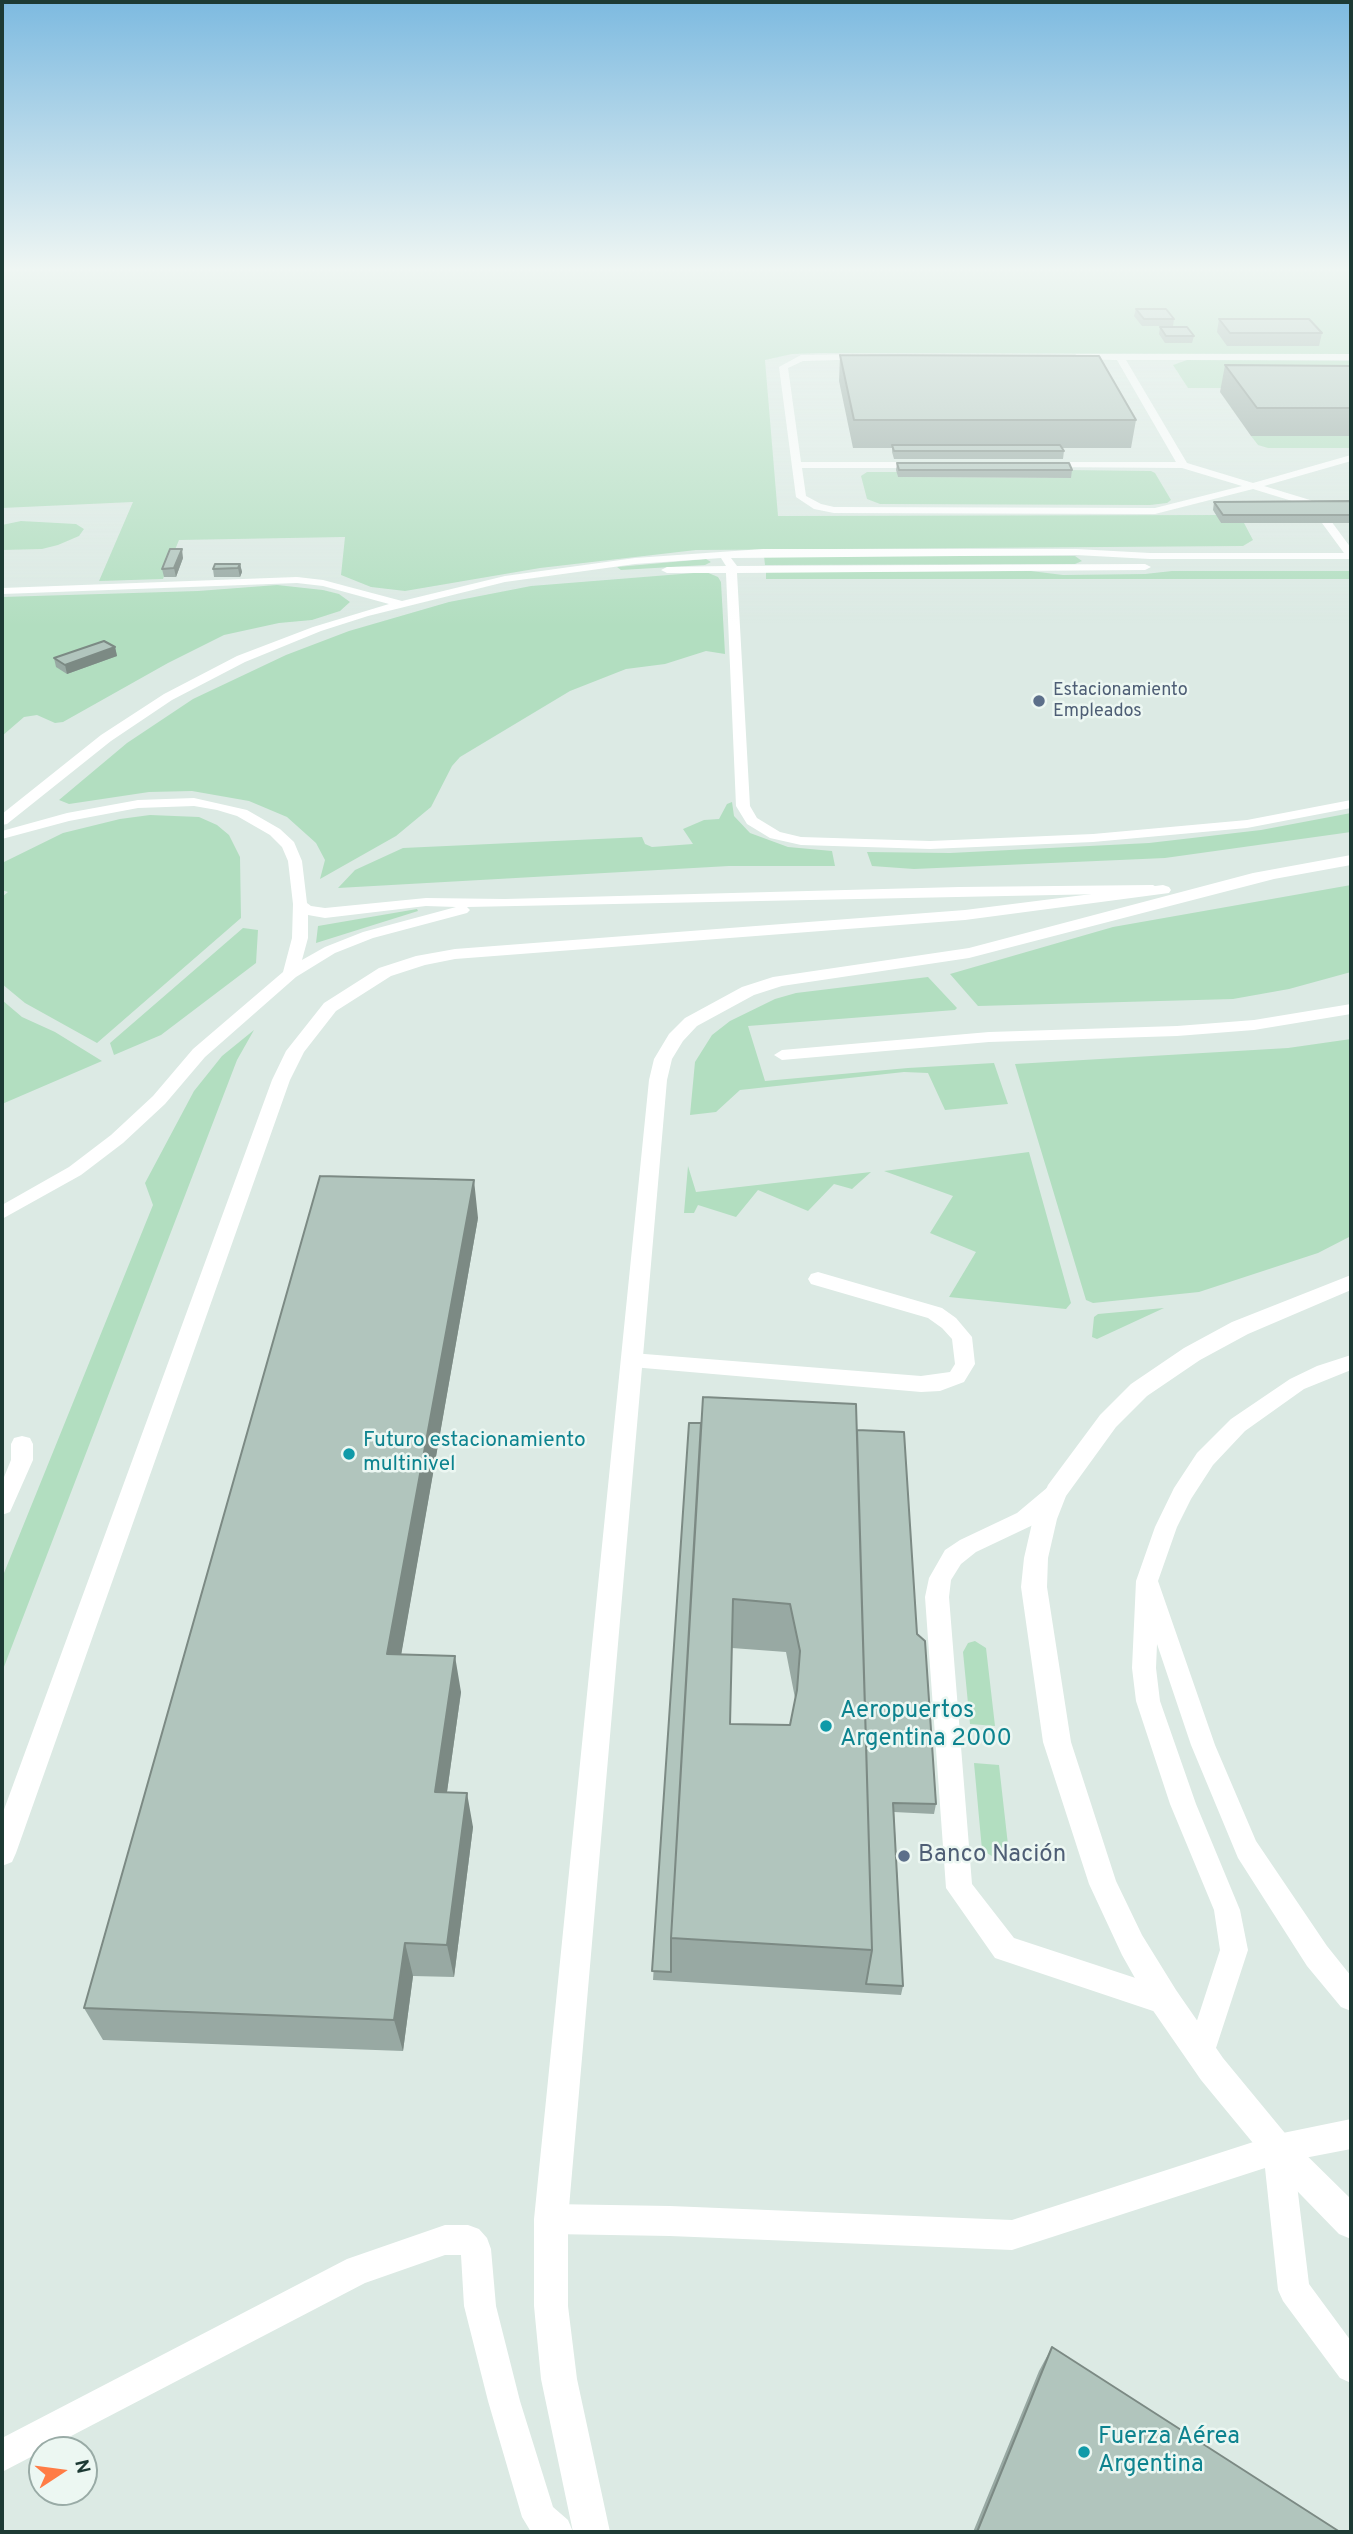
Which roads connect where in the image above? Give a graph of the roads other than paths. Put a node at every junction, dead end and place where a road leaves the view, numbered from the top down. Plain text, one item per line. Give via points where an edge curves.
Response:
1 (786, 389) edge
2 (1139, 389) edge
3 (1351, 458) edge
4 (797, 465) junction
5 (935, 465) edge
6 (1031, 465) edge
7 (1183, 465) junction
8 (1253, 486) junction
9 (1317, 509) edge
10 (1327, 523) edge
11 (704, 554) junction
12 (1351, 555) edge
13 (1153, 562) junction
14 (1351, 567) edge
15 (731, 568) junction
16 (2, 591) edge
17 (447, 593) junction
18 (402, 604) junction
19 (1351, 804) edge
20 (2, 821) edge
21 (2, 835) edge
22 (1351, 860) edge
23 (1268, 876) junction
24 (1170, 889) junction
25 (505, 903) junction
26 (300, 904) junction
27 (290, 974) junction
28 (1351, 1009) edge
29 (782, 1055) dead end
30 (2, 1213) edge
31 (818, 1279) dead end
32 (1351, 1282) edge
33 (632, 1360) junction
34 (1351, 1362) edge
35 (22, 1444) dead end
36 (1056, 1492) junction
37 (2, 1506) edge
38 (1147, 1581) junction
39 (2, 1853) edge
40 (1351, 1997) edge
41 (1165, 2001) junction
42 (1201, 2051) junction
43 (1351, 2134) edge
44 (1278, 2149) junction
45 (551, 2220) junction
46 (1351, 2222) edge
47 (1351, 2367) edge
48 (2, 2456) edge
49 (556, 2532) edge
50 (592, 2532) edge

1 - 4 lane
2 - 7 lane
3 - 8 lane
4 - 5 lane
4 - 8 lane via 801,497 834,510 1155,510
6 - 7 lane
7 - 8 lane
8 - 9 lane
10 - 12 lane
11 - 13 lane via 1076,552
11 - 15 lane via 723,557
11 - 17 lane via 555,570
12 - 13 lane
13 - 14 lane
13 - 15 lane
15 - 17 lane via 561,578
15 - 19 lane via 743,806 752,821 775,835 801,841 930,845 1172,833
16 - 18 lane via 297,580
17 - 18 lane
18 - 20 lane via 317,629 241,659 168,697 106,738
21 - 26 lane via 138,804 219,806 262,823 289,845
22 - 23 street
23 - 24 street
23 - 33 street via 969,953 779,981 748,991 691,1022 663,1059 658,1080
24 - 25 lane
24 - 39 street via 965,915 455,954 385,972 330,1007 295,1051 281,1080
25 - 26 lane via 426,902 326,913 306,910
25 - 27 lane via 432,916 368,935 330,950
26 - 27 lane via 300,938
27 - 30 lane via 199,1053 117,1139 75,1171
28 - 29 lane via 1228,1027 989,1037
31 - 33 lane via 935,1313 962,1337 965,1364 957,1377 921,1384
32 - 36 street via 1240,1328 1139,1390 1108,1421
33 - 45 street
34 - 38 lane via 1297,1384 1238,1425 1205,1459 1166,1527
35 - 37 lane via 22,1460
36 - 41 street via 1045,1519 1034,1587 1057,1742 1102,1884
36 - 41 lane via 1025,1519 953,1557 940,1578 937,1597 959,1888 1005,1949
38 - 40 lane via 1208,1757 1247,1849 1317,1956
38 - 42 lane via 1143,1657 1148,1701 1183,1804 1227,1910 1234,1950
41 - 42 street
42 - 44 street
43 - 44 lane
44 - 45 lane via 1012,2235
44 - 46 street
44 - 47 lane via 1294,2290
45 - 50 street via 551,2306 559,2379
48 - 49 lane via 358,2270 445,2241 468,2240 476,2249 480,2306 504,2402 539,2517

